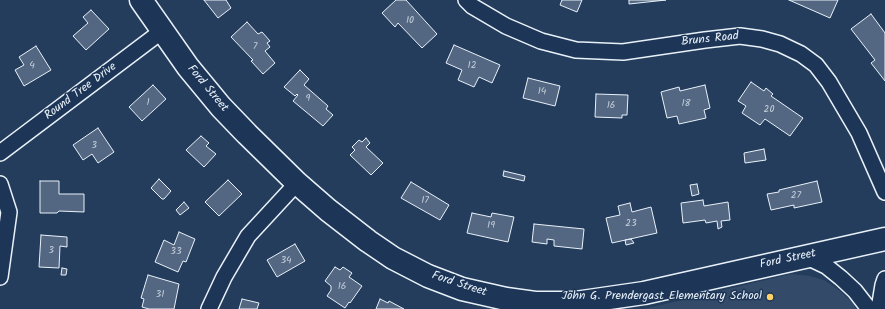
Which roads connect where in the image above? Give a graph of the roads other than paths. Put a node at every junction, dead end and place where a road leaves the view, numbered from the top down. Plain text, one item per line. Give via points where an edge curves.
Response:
1 (141, 0) edge
2 (466, 0) edge
3 (162, 31) junction
4 (0, 153) edge
5 (297, 183) junction
6 (0, 184) edge
7 (885, 192) edge
8 (885, 239) edge
9 (807, 257) junction
10 (0, 277) edge
11 (885, 279) edge
12 (535, 306) edge
13 (209, 309) edge
14 (869, 309) edge
15 (879, 309) edge

1 - 3 street, Ford Street
2 - 7 street, Bruns Road via 506,26 541,41 576,50 623,52 740,36 780,44 816,65 829,82 859,133
3 - 4 street, Round Tree Drive
3 - 5 street, Ford Street via 221,107
5 - 12 street, Ford Street via 368,241 414,269 462,289
5 - 13 street via 248,236
6 - 10 street via 9,212
8 - 9 street, Ford Street
9 - 12 street, Ford Street via 644,293
9 - 14 street via 826,266 841,278
11 - 15 street

